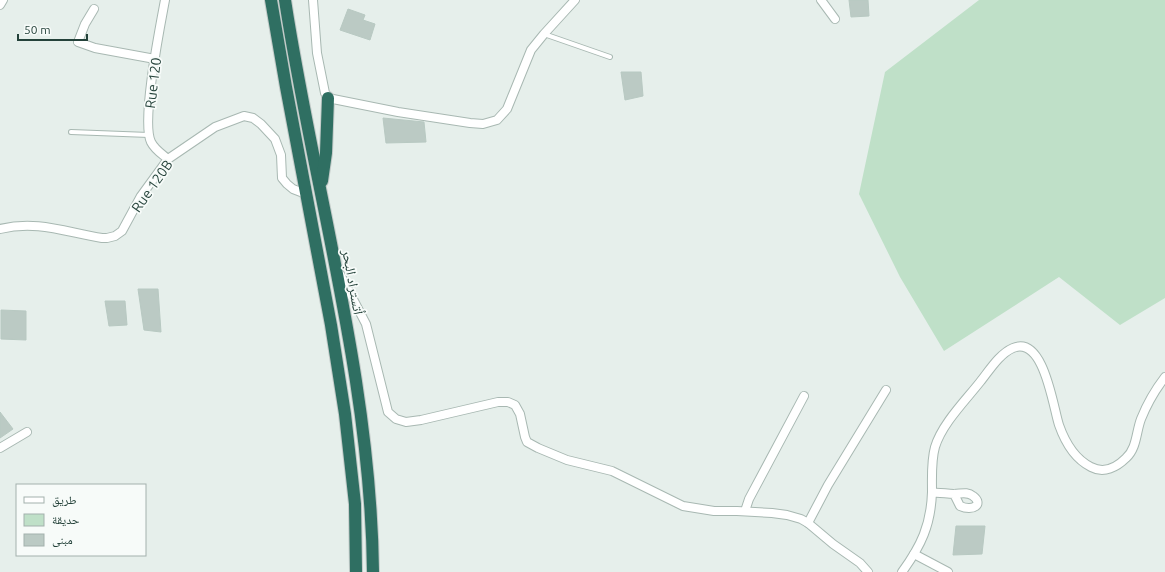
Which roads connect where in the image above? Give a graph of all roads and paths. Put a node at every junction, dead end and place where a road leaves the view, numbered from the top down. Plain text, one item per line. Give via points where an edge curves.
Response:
1 (3, 0) edge
2 (165, 0) edge
3 (270, 0) edge
4 (285, 0) edge
5 (313, 0) edge
6 (575, 0) edge
7 (821, 0) edge
8 (0, 5) edge
9 (94, 9) dead end
10 (835, 19) dead end
11 (544, 34) junction
12 (610, 57) dead end
13 (155, 59) junction
14 (328, 98) junction
15 (71, 132) dead end
16 (149, 136) junction
17 (168, 159) junction
18 (320, 192) junction
19 (306, 194) junction
20 (0, 229) edge
21 (334, 262) junction
22 (1165, 377) edge
23 (886, 390) dead end
24 (804, 396) dead end
25 (27, 432) dead end
26 (0, 448) edge
27 (932, 493) junction
28 (954, 494) dead end
29 (745, 511) junction
30 (808, 523) junction
31 (914, 554) junction
32 (356, 572) edge
33 (373, 572) edge
34 (868, 572) edge
35 (902, 572) edge
36 (948, 572) edge

1 - 8 street
2 - 13 street, Rue 120
3 - 19 highway
4 - 18 highway, أتستراد البحر
5 - 14 street via 317,54
6 - 11 street
7 - 10 street
9 - 13 street via 78,42 95,48
11 - 12 lane
11 - 14 street via 531,50 507,108 496,120 483,124 398,112
13 - 16 street, Rue 120 via 149,108
14 - 18 highway via 326,153
15 - 16 lane
16 - 17 street via 155,150
17 - 19 street, Rue 120B via 215,127 244,116 253,118 275,139 282,155 282,178 293,189
17 - 20 street, Rue 120B via 141,196 122,230 115,236 102,238 35,225
18 - 21 highway, أتستراد البحر
19 - 32 highway via 346,414 355,504
21 - 29 street via 366,324 388,412 396,419 406,422 421,420 498,402 508,402 515,404 520,414 527,442 538,448 567,460 612,471 683,506 714,511
21 - 33 highway, أتستراد البحر via 354,373 370,496
22 - 27 street via 1154,392 1140,421 1134,447 1129,456 1112,468 1095,469 1076,456 1067,442 1045,374 1037,358 1027,348 1014,348 1000,358 975,388 940,437 933,455
23 - 30 street
24 - 29 street
25 - 26 street
27 - 28 street
27 - 31 street via 926,532
29 - 30 street via 787,515
30 - 34 street
31 - 35 street
31 - 36 street

